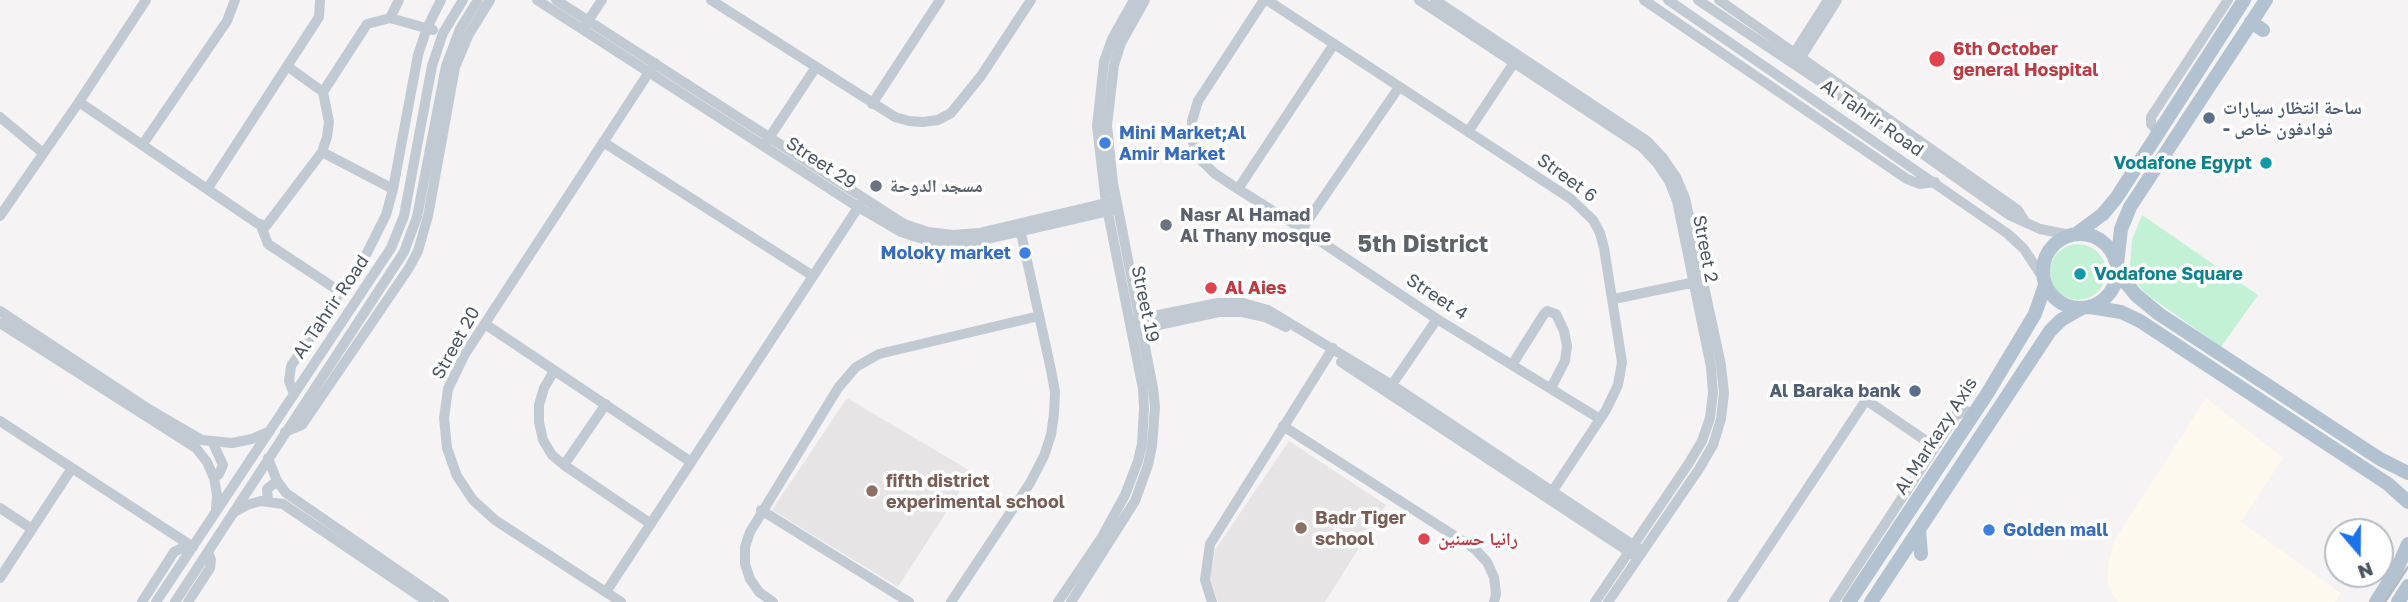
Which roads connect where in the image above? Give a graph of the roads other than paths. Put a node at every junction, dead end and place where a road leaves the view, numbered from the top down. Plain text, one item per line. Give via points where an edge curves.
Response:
1 (146, 0) edge
2 (235, 0) edge
3 (320, 0) edge
4 (399, 0) edge
5 (441, 0) edge
6 (463, 0) edge
7 (478, 0) edge
8 (490, 0) edge
9 (537, 0) edge
10 (556, 0) edge
11 (602, 0) edge
12 (711, 0) edge
13 (940, 0) edge
14 (1031, 0) edge
15 (1134, 0) edge
16 (1145, 0) edge
17 (1266, 0) edge
18 (1419, 0) edge
19 (1435, 0) edge
20 (1644, 0) edge
21 (1668, 0) edge
22 (1698, 0) edge
23 (1719, 0) edge
24 (1828, 0) edge
25 (1837, 0) edge
26 (2228, 0) edge
27 (2244, 0) edge
28 (2266, 0) edge
29 (390, 18) junction
30 (585, 25) junction
31 (427, 29) junction
32 (443, 33) junction
33 (1334, 44) junction
34 (1798, 55) junction
35 (1516, 59) junction
36 (287, 66) junction
37 (455, 67) junction
38 (816, 67) junction
39 (652, 68) junction
40 (444, 76) junction
41 (1815, 78) junction
42 (1833, 79) junction
43 (1399, 87) junction
44 (323, 92) junction
45 (79, 102) junction
46 (872, 104) junction
47 (0, 117) edge
48 (2158, 131) junction
49 (1468, 132) junction
50 (603, 142) junction
51 (767, 142) junction
52 (143, 144) junction
53 (322, 152) junction
54 (43, 153) junction
55 (1934, 182) junction
56 (208, 188) junction
57 (393, 189) junction
58 (1238, 189) junction
59 (861, 203) junction
60 (1112, 206) junction
61 (0, 216) edge
62 (2026, 223) junction
63 (261, 226) junction
64 (1020, 227) junction
65 (1302, 229) junction
66 (2073, 234) junction
67 (2012, 238) junction
68 (2117, 268) junction
69 (813, 276) junction
70 (1698, 281) junction
71 (2044, 281) junction
72 (382, 288) junction
73 (340, 291) junction
74 (1614, 299) junction
75 (386, 301) junction
76 (2086, 308) junction
77 (349, 311) junction
78 (0, 312) edge
79 (1039, 316) junction
80 (362, 317) junction
81 (1437, 319) junction
82 (0, 323) edge
83 (485, 324) junction
84 (1135, 325) junction
85 (334, 334) junction
86 (345, 344) junction
87 (1331, 351) junction
88 (1512, 365) junction
89 (554, 372) junction
90 (1389, 388) junction
91 (1551, 388) junction
92 (294, 394) junction
93 (1987, 394) junction
94 (2002, 403) junction
95 (606, 404) junction
96 (1974, 414) junction
97 (2313, 416) junction
98 (1600, 419) junction
99 (0, 421) edge
100 (1283, 426) junction
101 (2305, 429) junction
102 (270, 431) junction
103 (285, 432) junction
104 (213, 443) junction
105 (1936, 447) junction
106 (268, 458) junction
107 (691, 462) junction
108 (564, 465) junction
109 (72, 468) junction
110 (2408, 472) edge
111 (214, 478) junction
112 (277, 481) junction
113 (1551, 495) junction
114 (268, 501) junction
115 (2408, 502) edge
116 (0, 508) edge
117 (761, 510) junction
118 (216, 512) junction
119 (234, 512) junction
120 (651, 524) junction
121 (32, 529) junction
122 (1919, 530) junction
123 (2408, 544) edge
124 (192, 548) junction
125 (1635, 551) junction
126 (208, 552) junction
127 (1921, 554) dead end
128 (0, 578) edge
129 (2408, 588) edge
130 (606, 593) junction
131 (142, 602) edge
132 (156, 602) edge
133 (175, 602) edge
134 (188, 602) edge
135 (428, 602) edge
136 (444, 602) edge
137 (621, 602) edge
138 (773, 602) edge
139 (909, 602) edge
140 (951, 602) edge
141 (1058, 602) edge
142 (1071, 602) edge
143 (1212, 602) edge
144 (1494, 602) edge
145 (1595, 602) edge
146 (1608, 602) edge
147 (1731, 602) edge
148 (1834, 602) edge
149 (1849, 602) edge
150 (1871, 602) edge
151 (2376, 602) edge
152 (2398, 602) edge

1 - 45 street
2 - 52 street via 227,22
3 - 36 street via 319,17
4 - 29 street
5 - 31 street
6 - 32 street, Al Tahrir Road
7 - 40 street, Al Tahrir Road via 460,29
8 - 37 street
9 - 30 street, Street 29
10 - 30 street, Street 29
11 - 30 street
12 - 38 street
13 - 46 street
14 - 46 street via 951,113 937,120 909,121
15 - 60 street, Street 19 via 1112,39 1100,86 1097,125
16 - 60 street, Street 19 via 1121,43 1110,88 1107,125
17 - 33 street, Street 6
17 - 58 street, Street 4 via 1198,101 1192,121 1202,161
18 - 35 street, Street 2
19 - 35 street, Street 2
20 - 55 street via 1907,179 1920,184
21 - 55 street, Al Tahrir Road
22 - 41 street, Al Tahrir Road
23 - 34 street
24 - 34 street
25 - 34 street
26 - 48 street via 2151,117 2152,127
27 - 48 main road
28 - 68 main road via 2257,26 2130,207 2121,229
29 - 31 street
29 - 44 street via 367,24
30 - 39 street, Street 29
31 - 32 street
31 - 57 street via 414,68
32 - 77 street, Al Tahrir Road via 432,66 401,227
33 - 43 street, Street 6
33 - 58 street
34 - 42 street
35 - 49 street
35 - 70 street, Street 2 via 1663,158 1685,198
36 - 44 street
36 - 56 street
37 - 40 street
37 - 75 street via 424,234 409,268
38 - 46 street
38 - 51 street
39 - 50 street, Street 20
39 - 51 street, Street 29
40 - 72 street, Al Tahrir Road via 417,217 404,252
41 - 42 street
41 - 62 street, Al Tahrir Road
42 - 62 street via 2018,210
43 - 49 street, Street 6
43 - 65 street
44 - 53 street via 329,122
45 - 52 street
45 - 54 street
47 - 54 street
48 - 66 main road via 2111,206
49 - 74 street, Street 6 via 1571,199 1593,220
50 - 69 street
50 - 83 street, Street 20
51 - 59 street, Street 29
52 - 56 street
53 - 57 street
53 - 63 street via 269,223
54 - 61 street
55 - 67 street, Al Tahrir Road
56 - 63 street
57 - 73 street via 374,240
58 - 65 street, Street 4
59 - 64 street, Street 29 via 901,232 952,244 979,241
59 - 69 street
60 - 64 street, Street 29
60 - 84 street, Street 19
62 - 66 street, Al Tahrir Road
62 - 67 street via 2025,234
63 - 73 street via 268,244
64 - 79 street
65 - 81 street, Street 4
66 - 68 main road via 2102,241
66 - 71 main road via 2050,248 2043,262
67 - 71 street, Al Tahrir Road
68 - 76 main road via 2116,281 2106,297
68 - 97 main road via 2151,309
69 - 107 street
70 - 74 street
70 - 125 street, Street 2 via 1718,393 1702,442
71 - 76 main road via 2060,303
71 - 93 main road, Al Markazy Axis via 2032,321
72 - 75 street
72 - 80 street, Al Tahrir Road
73 - 92 street via 291,366 289,381
74 - 98 street, Street 6 via 1622,362 1618,385
75 - 103 street via 302,425
76 - 94 main road, Al Markazy Axis via 2068,315 2050,331
76 - 101 main road via 2111,309 2140,321
77 - 80 street
77 - 85 street, Al Tahrir Road
78 - 104 street via 147,408
79 - 117 street via 867,359 838,388
79 - 140 street via 1055,392 1051,435 1030,483
80 - 86 street, Al Tahrir Road
81 - 88 street, Street 4
81 - 90 street
82 - 111 street via 196,449
83 - 89 street
83 - 130 street, Street 20 via 448,389 444,418 447,448 457,476 473,500 495,520
84 - 87 street via 1242,312 1265,317
84 - 141 street, Street 19 via 1144,408 1138,461 1102,537
84 - 142 street, Street 19 via 1153,388 1148,465 1135,502
85 - 86 street via 344,336
85 - 92 street, Al Tahrir Road
86 - 103 street, Al Tahrir Road
87 - 90 street
87 - 100 street
88 - 91 street, Street 4
88 - 91 street via 1544,314 1556,314 1567,346
89 - 95 street
89 - 108 street via 544,388 539,422 543,440
90 - 113 street
91 - 98 street, Street 4
92 - 102 street, Al Tahrir Road
93 - 94 main road via 1997,395
93 - 96 main road, Al Markazy Axis
94 - 122 main road, Al Markazy Axis
95 - 107 street
95 - 108 street
96 - 105 street via 1959,412
96 - 149 main road, Al Markazy Axis
97 - 101 main road
97 - 110 main road via 2379,459
98 - 113 street, Street 6
99 - 109 street
100 - 143 street via 1210,544 1205,580
100 - 144 street via 1475,549 1494,577
101 - 115 main road
102 - 104 street via 242,442
102 - 118 street, Al Tahrir Road
103 - 106 street, Al Tahrir Road
104 - 111 street via 223,465
105 - 147 street via 1866,400
105 - 148 street
106 - 112 street
106 - 119 street, Al Tahrir Road
107 - 120 street
108 - 120 street
109 - 121 street
109 - 124 street
111 - 118 street
112 - 114 street via 267,489
112 - 136 street via 286,493
113 - 125 street
114 - 119 street
114 - 135 street via 283,504
116 - 121 street
117 - 138 street via 745,547 745,564 759,592
117 - 139 street
118 - 124 street, Al Tahrir Road
119 - 126 street, Al Tahrir Road
120 - 130 street
121 - 128 street
122 - 127 main road
122 - 150 main road, Al Markazy Axis
123 - 151 main road
124 - 131 street via 174,552
124 - 132 street, Al Tahrir Road
125 - 145 street, Street 2
125 - 146 street, Street 2
126 - 133 street, Al Tahrir Road
126 - 134 street via 210,568
129 - 152 main road
130 - 137 street, Street 20

